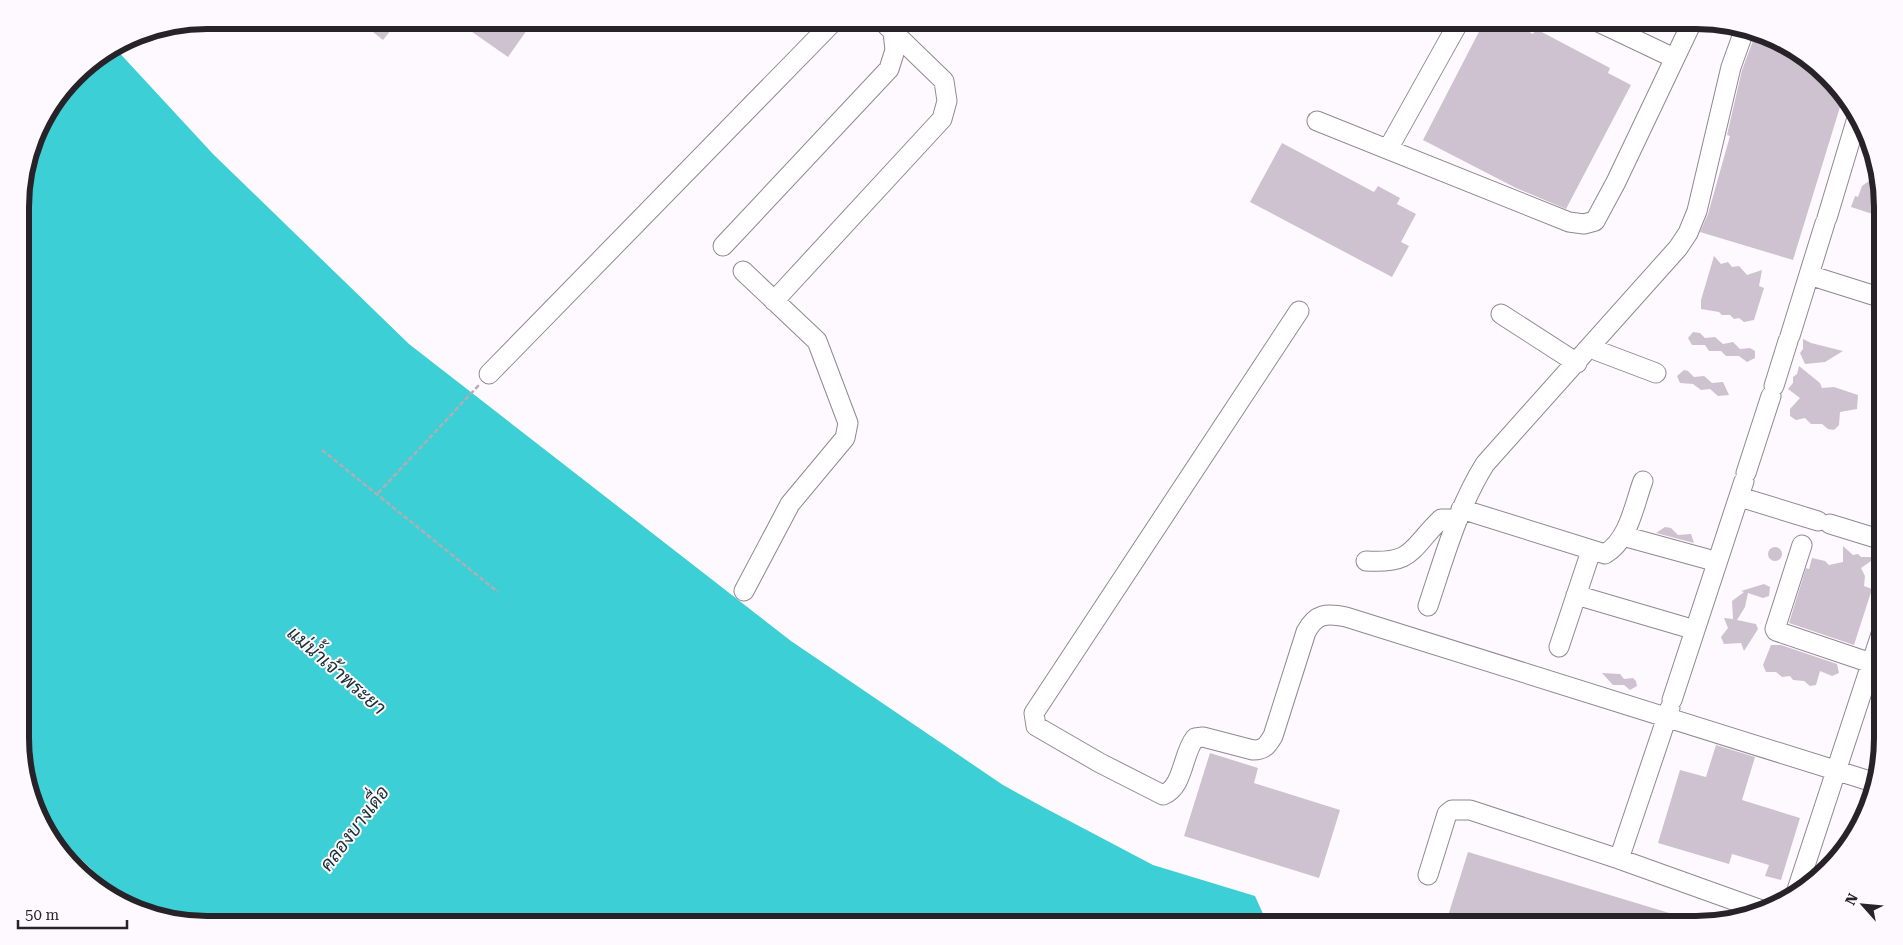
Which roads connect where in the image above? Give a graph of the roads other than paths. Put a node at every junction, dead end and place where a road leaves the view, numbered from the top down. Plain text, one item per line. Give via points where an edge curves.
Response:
1 (826, 29) edge
2 (888, 29) edge
3 (890, 29) edge
4 (1455, 29) edge
5 (1613, 29) edge
6 (1688, 29) edge
7 (1743, 35) edge
8 (1674, 58) junction
9 (1316, 121) dead end
10 (1855, 126) edge
11 (1388, 149) junction
12 (723, 246) dead end
13 (743, 271) dead end
14 (1809, 275) junction
15 (1874, 295) edge
16 (774, 301) junction
17 (1299, 311) dead end
18 (1501, 314) dead end
19 (1590, 348) junction
20 (1577, 363) junction
21 (1656, 373) dead end
22 (489, 374) road end
23 (1643, 481) dead end
24 (1743, 484) junction
25 (1460, 514) junction
26 (1820, 521) junction
27 (1623, 536) junction
28 (1874, 538) edge
29 (1591, 551) junction
30 (1366, 561) dead end
31 (1714, 561) junction
32 (744, 591) dead end
33 (1576, 595) junction
34 (1428, 606) dead end
35 (1692, 629) junction
36 (1559, 647) dead end
37 (1874, 655) edge
38 (1871, 664) junction
39 (1670, 708) junction
40 (1837, 769) junction
41 (1869, 781) edge
42 (1619, 859) junction
43 (1428, 875) dead end
44 (1800, 883) edge
45 (1753, 907) edge

1 - 22 lane
2 - 12 lane via 895,50 889,69
3 - 16 lane via 944,81 947,101 942,119
4 - 11 lane
5 - 8 lane
6 - 8 lane
7 - 19 lane via 1731,67 1697,211 1688,233
8 - 11 lane via 1616,182 1590,223 1570,222
9 - 11 lane
10 - 14 lane
13 - 16 lane
14 - 15 lane
14 - 24 lane
16 - 32 lane via 817,341 848,423 845,438 790,504
17 - 39 lane via 1034,713 1036,726 1163,796 1176,785 1196,738 1253,750 1267,746 1306,632 1312,622 1327,614
18 - 20 lane
19 - 20 lane
19 - 21 lane
20 - 25 lane via 1484,464
23 - 27 lane
24 - 26 lane
24 - 31 lane
25 - 29 lane
25 - 30 lane via 1441,519 1405,556 1393,562
25 - 34 lane
26 - 28 lane
26 - 38 lane via 1803,542 1776,632
27 - 29 lane via 1616,548 1605,554
27 - 31 lane
29 - 33 lane
31 - 35 lane
33 - 35 lane
33 - 36 lane
35 - 39 lane
37 - 38 lane
38 - 40 lane
39 - 40 lane
39 - 42 lane
40 - 41 lane
40 - 44 lane
42 - 43 lane via 1489,816 1458,809 1447,814
42 - 45 lane

